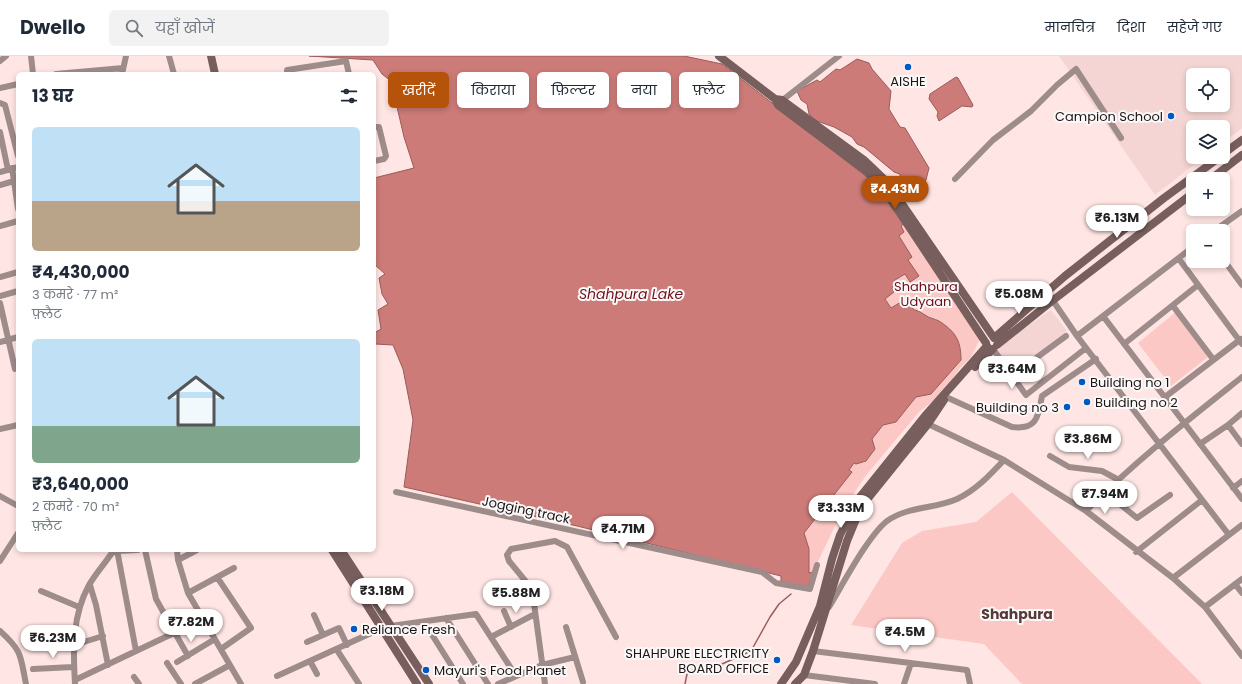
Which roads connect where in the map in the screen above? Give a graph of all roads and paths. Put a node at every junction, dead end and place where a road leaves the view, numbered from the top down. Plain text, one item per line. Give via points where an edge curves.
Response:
1 (6, 56) edge
2 (31, 56) edge
3 (126, 56) edge
4 (169, 56) edge
5 (211, 56) edge
6 (719, 56) edge
7 (839, 56) edge
8 (0, 61) edge
9 (122, 71) edge
10 (33, 72) edge
11 (100, 72) edge
12 (173, 72) edge
13 (215, 72) edge
14 (287, 72) edge
15 (349, 72) edge
16 (16, 84) edge
17 (0, 88) edge
18 (778, 102) junction
19 (0, 103) edge
20 (376, 127) edge
21 (0, 132) edge
22 (1121, 138) dead end
23 (1242, 140) edge
24 (16, 148) edge
25 (1230, 149) edge
26 (1242, 155) edge
27 (376, 161) edge
28 (1210, 164) edge
29 (13, 168) edge
30 (0, 172) edge
31 (1220, 172) edge
32 (955, 179) dead end
33 (14, 181) junction
34 (0, 185) edge
35 (16, 195) edge
36 (1186, 198) edge
37 (1242, 211) edge
38 (16, 222) edge
39 (1224, 224) edge
40 (0, 226) edge
41 (1186, 253) edge
42 (1179, 259) junction
43 (1230, 268) edge
44 (16, 272) edge
45 (0, 275) edge
46 (1198, 285) junction
47 (1242, 285) edge
48 (16, 292) edge
49 (1047, 292) junction
50 (0, 296) edge
51 (1052, 300) junction
52 (0, 303) edge
53 (1173, 306) junction
54 (1103, 316) junction
55 (1066, 336) dead end
56 (1076, 336) junction
57 (16, 338) edge
58 (8, 340) junction
59 (1241, 341) edge
60 (0, 342) edge
61 (992, 344) junction
62 (1124, 344) junction
63 (1086, 348) junction
64 (1096, 359) junction
65 (1213, 359) junction
66 (15, 369) dead end
67 (1013, 376) junction
68 (1242, 377) edge
69 (946, 397) junction
70 (1165, 397) junction
71 (1242, 413) edge
72 (1184, 423) junction
73 (928, 424) junction
74 (16, 425) edge
75 (1228, 425) junction
76 (0, 428) edge
77 (1159, 443) junction
78 (1200, 444) junction
79 (1242, 444) edge
80 (1050, 456) dead end
81 (1004, 460) junction
82 (1117, 479) junction
83 (1242, 481) edge
84 (1233, 488) junction
85 (396, 492) dead end
86 (1105, 492) junction
87 (1170, 495) dead end
88 (0, 496) edge
89 (1202, 500) junction
90 (1242, 500) edge
91 (16, 505) edge
92 (1086, 511) junction
93 (1242, 525) edge
94 (1229, 535) junction
95 (16, 536) edge
96 (115, 552) edge
97 (116, 552) edge
98 (145, 552) edge
99 (177, 552) edge
100 (192, 552) edge
101 (333, 552) edge
102 (342, 552) edge
103 (1136, 552) junction
104 (178, 560) junction
105 (0, 561) edge
106 (817, 565) dead end
107 (234, 568) dead end
108 (217, 577) junction
109 (1173, 578) junction
110 (1242, 579) edge
111 (1235, 584) junction
112 (90, 585) junction
113 (41, 591) dead end
114 (188, 593) junction
115 (1242, 593) edge
116 (375, 602) junction
117 (79, 607) junction
118 (367, 607) junction
119 (1205, 607) junction
120 (823, 609) junction
121 (504, 610) dead end
122 (535, 614) junction
123 (314, 615) dead end
124 (446, 618) junction
125 (424, 622) junction
126 (391, 626) junction
127 (511, 626) junction
128 (566, 627) dead end
129 (380, 629) junction
130 (0, 631) edge
131 (174, 633) junction
132 (323, 635) junction
133 (103, 636) junction
134 (491, 637) junction
135 (616, 637) dead end
136 (216, 639) junction
137 (307, 642) dead end
138 (74, 645) junction
139 (347, 645) junction
140 (221, 649) junction
141 (337, 650) junction
142 (136, 651) junction
143 (813, 651) junction
144 (1241, 653) edge
145 (188, 656) junction
146 (575, 657) junction
147 (310, 661) junction
148 (177, 662) dead end
149 (167, 663) dead end
150 (912, 663) junction
151 (108, 665) junction
152 (230, 665) junction
153 (542, 665) junction
154 (73, 667) junction
155 (33, 669) dead end
156 (317, 674) dead end
157 (804, 675) junction
158 (277, 676) dead end
159 (516, 676) junction
160 (134, 677) dead end
161 (831, 681) edge
162 (75, 682) edge
163 (583, 682) dead end
164 (198, 683) edge
165 (26, 684) edge
166 (139, 684) edge
167 (181, 684) edge
168 (241, 684) edge
169 (359, 684) edge
170 (417, 684) edge
171 (429, 684) edge
172 (463, 684) edge
173 (488, 684) edge
174 (498, 684) edge
175 (545, 684) edge
176 (781, 684) edge
177 (795, 684) edge
178 (872, 684) edge
179 (875, 684) edge
180 (904, 684) edge
181 (970, 684) edge

1 - 8 street
2 - 10 street
3 - 9 street
4 - 12 street
5 - 13 street
6 - 18 street
7 - 18 street
9 - 11 street
14 - 15 street via 346,61
16 - 17 street
18 - 61 street via 864,160 887,182
19 - 24 street via 5,105
20 - 27 street via 379,127 386,156
21 - 29 street
22 - 32 street via 1076,69 1031,111 993,140
23 - 25 street
26 - 31 street
28 - 49 street
29 - 30 street
29 - 33 street
33 - 34 street
33 - 35 street
36 - 51 street
37 - 39 street
38 - 40 street
41 - 42 street
42 - 46 street
42 - 54 street
43 - 47 street
44 - 45 street
46 - 53 street
46 - 59 street
48 - 50 street
49 - 51 street
49 - 61 street
51 - 56 street
51 - 61 street
52 - 58 street
53 - 62 street
53 - 65 street
54 - 56 street
54 - 62 street
55 - 67 street
56 - 63 street
57 - 58 street
58 - 60 street
58 - 66 street
59 - 65 street
61 - 67 street
61 - 69 street
61 - 120 street via 925,416 860,497 840,535 832,559
62 - 70 street
63 - 64 street
63 - 67 street via 1026,395
64 - 69 street via 1042,396 1038,418 1024,428 1012,427
64 - 77 street
65 - 70 street
68 - 72 street
69 - 73 street
70 - 72 street
71 - 75 street
72 - 77 street
72 - 78 street
73 - 81 street
73 - 120 street via 861,507 846,541
74 - 76 street
75 - 78 street
75 - 79 street
77 - 82 street
77 - 89 street
78 - 84 street
80 - 82 street via 1069,467 1102,471
81 - 92 street
81 - 120 street via 983,482 956,499 900,513 887,522 876,532
82 - 86 street
83 - 84 street
84 - 90 street
85 - 106 street, Jogging track via 762,572 776,583 810,589
86 - 87 street via 1137,518
86 - 92 street
88 - 91 street
89 - 94 street
89 - 103 street
92 - 103 street
93 - 94 street
94 - 109 street
95 - 105 street
96 - 112 street
97 - 142 street
98 - 131 street via 156,599
99 - 104 street
100 - 104 street
101 - 118 street
102 - 116 street
103 - 109 street
104 - 114 street
107 - 108 street
108 - 114 street
108 - 140 street via 251,628
109 - 119 street
110 - 111 street
111 - 115 street
111 - 119 street
112 - 117 street
112 - 133 street
113 - 117 street
114 - 136 street
116 - 118 street
116 - 126 street
117 - 138 street
118 - 129 street
119 - 144 street
120 - 143 street
120 - 176 street via 796,662
121 - 127 street
122 - 127 street
122 - 135 street via 532,589 507,555 511,549 555,541 567,547
122 - 153 street
123 - 132 street
124 - 125 street
124 - 134 street via 476,614
124 - 173 street
125 - 126 street
125 - 172 street
126 - 171 street
127 - 134 street
128 - 146 street
129 - 139 street
129 - 170 street
130 - 165 street via 20,653
131 - 142 street
131 - 145 street
132 - 137 street
132 - 139 street via 339,628
133 - 138 street
133 - 151 street
134 - 159 street
136 - 140 street
136 - 145 street
138 - 154 street
139 - 141 street
140 - 152 street
141 - 147 street
141 - 169 street
142 - 151 street
143 - 150 street
143 - 157 street
145 - 148 street
146 - 153 street
146 - 163 street
147 - 156 street
147 - 158 street
149 - 167 street
150 - 180 street
150 - 181 street via 967,670
151 - 162 street
152 - 164 street
152 - 168 street
153 - 159 street
153 - 175 street
154 - 155 street
154 - 162 street
157 - 161 street
157 - 177 street
159 - 174 street
160 - 166 street
161 - 178 street
178 - 179 street

